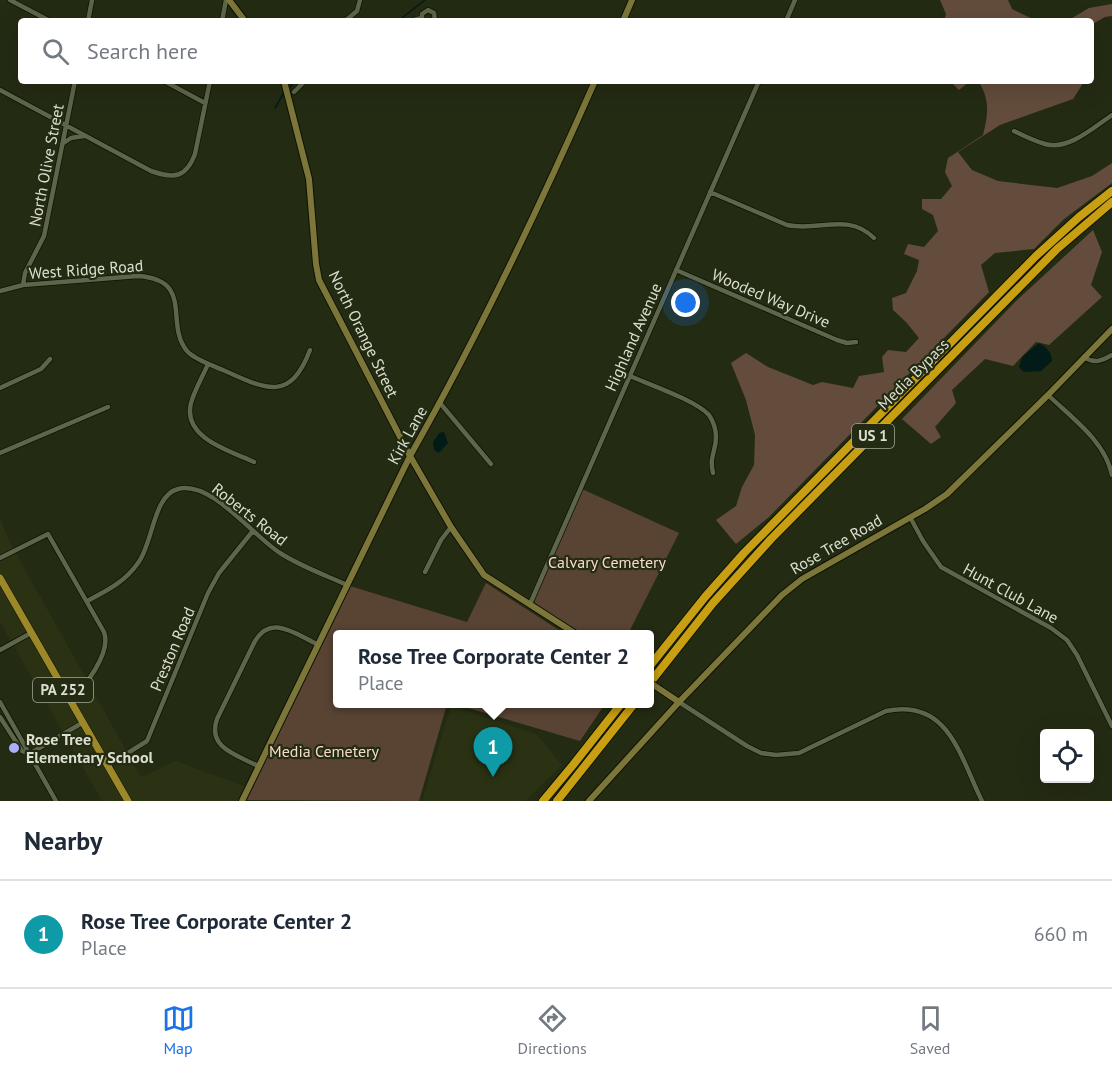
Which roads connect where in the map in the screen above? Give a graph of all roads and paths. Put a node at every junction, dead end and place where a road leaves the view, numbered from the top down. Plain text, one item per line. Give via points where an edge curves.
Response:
1 (10, 0) edge
2 (92, 0) edge
3 (228, 0) edge
4 (360, 0) edge
5 (632, 0) edge
6 (795, 0) edge
7 (44, 18) edge
8 (89, 18) edge
9 (223, 18) edge
10 (243, 18) edge
11 (349, 18) edge
12 (422, 18) edge
13 (435, 18) edge
14 (624, 18) edge
15 (787, 18) edge
16 (74, 84) edge
17 (170, 84) edge
18 (209, 84) edge
19 (285, 84) edge
20 (302, 84) edge
21 (594, 84) edge
22 (758, 84) edge
23 (0, 90) edge
24 (294, 92) dead end
25 (205, 103) junction
26 (1112, 115) edge
27 (66, 125) junction
28 (1014, 131) dead end
29 (86, 135) junction
30 (62, 144) junction
31 (1112, 191) edge
32 (710, 192) junction
33 (1112, 202) edge
34 (874, 238) dead end
35 (676, 270) junction
36 (23, 285) junction
37 (0, 291) edge
38 (1112, 329) edge
39 (856, 342) dead end
40 (310, 350) dead end
41 (1112, 356) edge
42 (1084, 357) junction
43 (50, 359) dead end
44 (208, 364) junction
45 (630, 376) junction
46 (0, 388) edge
47 (1048, 395) junction
48 (440, 403) junction
49 (108, 407) dead end
50 (0, 453) edge
51 (410, 456) junction
52 (254, 462) dead end
53 (491, 464) dead end
54 (713, 473) dead end
55 (1112, 475) edge
56 (910, 517) junction
57 (451, 527) junction
58 (252, 532) junction
59 (0, 558) edge
60 (425, 572) dead end
61 (0, 578) edge
62 (347, 585) junction
63 (87, 601) junction
64 (530, 604) junction
65 (570, 630) edge
66 (31, 633) junction
67 (317, 644) junction
68 (0, 650) edge
69 (654, 661) edge
70 (654, 677) edge
71 (654, 686) edge
72 (0, 702) edge
73 (70, 702) junction
74 (679, 702) junction
75 (618, 708) edge
76 (631, 708) edge
77 (0, 717) edge
78 (82, 723) junction
79 (1112, 726) edge
80 (29, 754) junction
81 (258, 765) junction
82 (107, 766) junction
83 (56, 801) edge
84 (128, 801) edge
85 (242, 801) edge
86 (543, 801) edge
87 (557, 801) edge
88 (589, 801) edge
89 (982, 801) edge

1 - 7 street
2 - 8 street
3 - 9 street
3 - 10 street
4 - 11 street via 357,11
5 - 14 street
6 - 15 street
12 - 13 street via 423,12 430,10
16 - 27 street, North Olive Street
17 - 25 street
18 - 25 street
19 - 51 street, North Orange Street via 309,179 320,280
20 - 24 street
21 - 48 street, Kirk Lane via 523,238
22 - 32 street, Highland Avenue
23 - 27 street
25 - 29 street via 191,164 175,176 151,171
26 - 28 street via 1068,143 1056,146
27 - 29 street
27 - 30 street, North Olive Street
29 - 30 street
30 - 36 street, North Olive Street via 44,236
31 - 69 highway, Media Bypass / US 1 via 1043,249 764,532
32 - 34 street via 787,225 845,224 866,230
32 - 35 street, Highland Avenue
33 - 70 highway, Media Bypass / US 1 via 1057,249 771,539
35 - 39 street, Wooded Way Drive via 837,340
35 - 45 street, Highland Avenue
36 - 37 street, West Ridge Road
36 - 44 street, West Ridge Road via 138,276 163,281 175,299 181,340 189,353
38 - 42 street, Rose Tree Road
40 - 44 street, West Ridge Road via 297,376 280,387 257,386
41 - 42 street via 1098,362
42 - 47 street, Rose Tree Road
43 - 46 street via 41,369
44 - 52 street via 191,403 195,426 206,440
45 - 54 street via 699,407 710,417 716,438 710,462
45 - 64 street, Highland Avenue
47 - 55 street via 1102,450
47 - 56 street, Rose Tree Road via 947,494
48 - 51 street, Kirk Lane
48 - 53 street
49 - 50 street
51 - 57 street, North Orange Street
51 - 62 street, Kirk Lane
56 - 74 street, Rose Tree Road via 795,584
56 - 79 street, Hunt Club Lane via 941,567 1067,640
57 - 60 street
57 - 64 street, North Orange Street via 484,575
58 - 62 street, Roberts Road via 288,558
58 - 63 street, Roberts Road via 212,497 191,488 174,490 162,501 137,565 120,582
58 - 82 street, Preston Road via 208,593 147,741
59 - 63 street via 48,534
61 - 66 main road, PA 252
62 - 67 street, Kirk Lane
63 - 73 street via 104,632 106,644 87,681
64 - 65 street, North Orange Street
66 - 68 street
66 - 73 main road, PA 252
67 - 81 street, Kirk Lane
67 - 81 street via 284,628 265,629 258,635 217,719 214,732 220,745
71 - 74 street, bridge
72 - 80 street
73 - 78 main road, PA 252
74 - 88 street, Rose Tree Road
74 - 89 street via 747,746 776,755 799,753 886,711 916,710 931,715 950,735
75 - 86 highway
76 - 87 highway
77 - 80 street via 22,751
78 - 80 street
78 - 82 main road, PA 252
80 - 83 street
81 - 85 street, Kirk Lane
82 - 84 main road, PA 252

